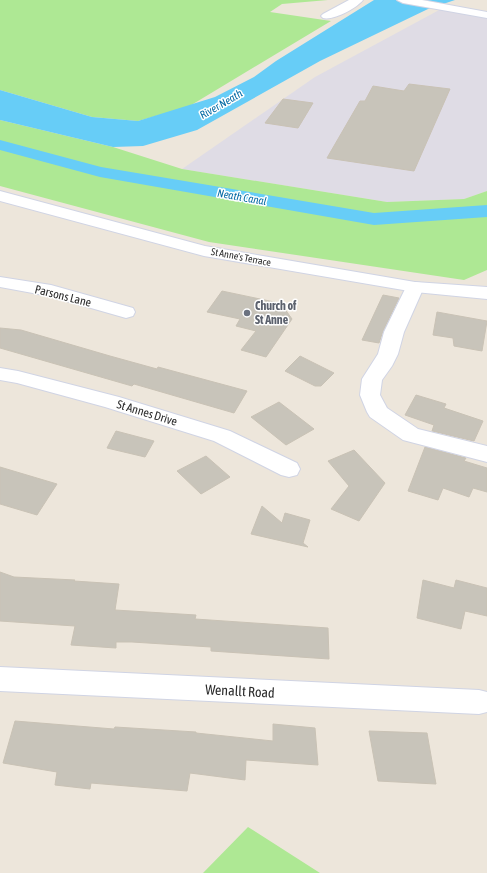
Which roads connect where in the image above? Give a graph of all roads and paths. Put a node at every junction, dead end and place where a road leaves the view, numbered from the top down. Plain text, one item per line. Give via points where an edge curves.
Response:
1 (357, 0) edge
2 (403, 0) edge
3 (487, 15) edge
4 (328, 16) dead end
5 (0, 196) edge
6 (0, 282) edge
7 (415, 287) junction
8 (487, 293) edge
9 (126, 312) dead end
10 (0, 374) edge
11 (487, 454) edge
12 (289, 469) dead end
13 (0, 679) edge
14 (479, 702) dead end

1 - 4 street
2 - 3 street
5 - 7 street, St Anne's Terrace via 204,250
6 - 9 street, Parsons Lane via 51,291
7 - 8 street, St Anne's Terrace
7 - 11 street via 394,332 388,354 372,379 370,395 378,412 411,435
10 - 12 street, St Annes Drive via 112,402 222,436
13 - 14 street, Wenallt Road

